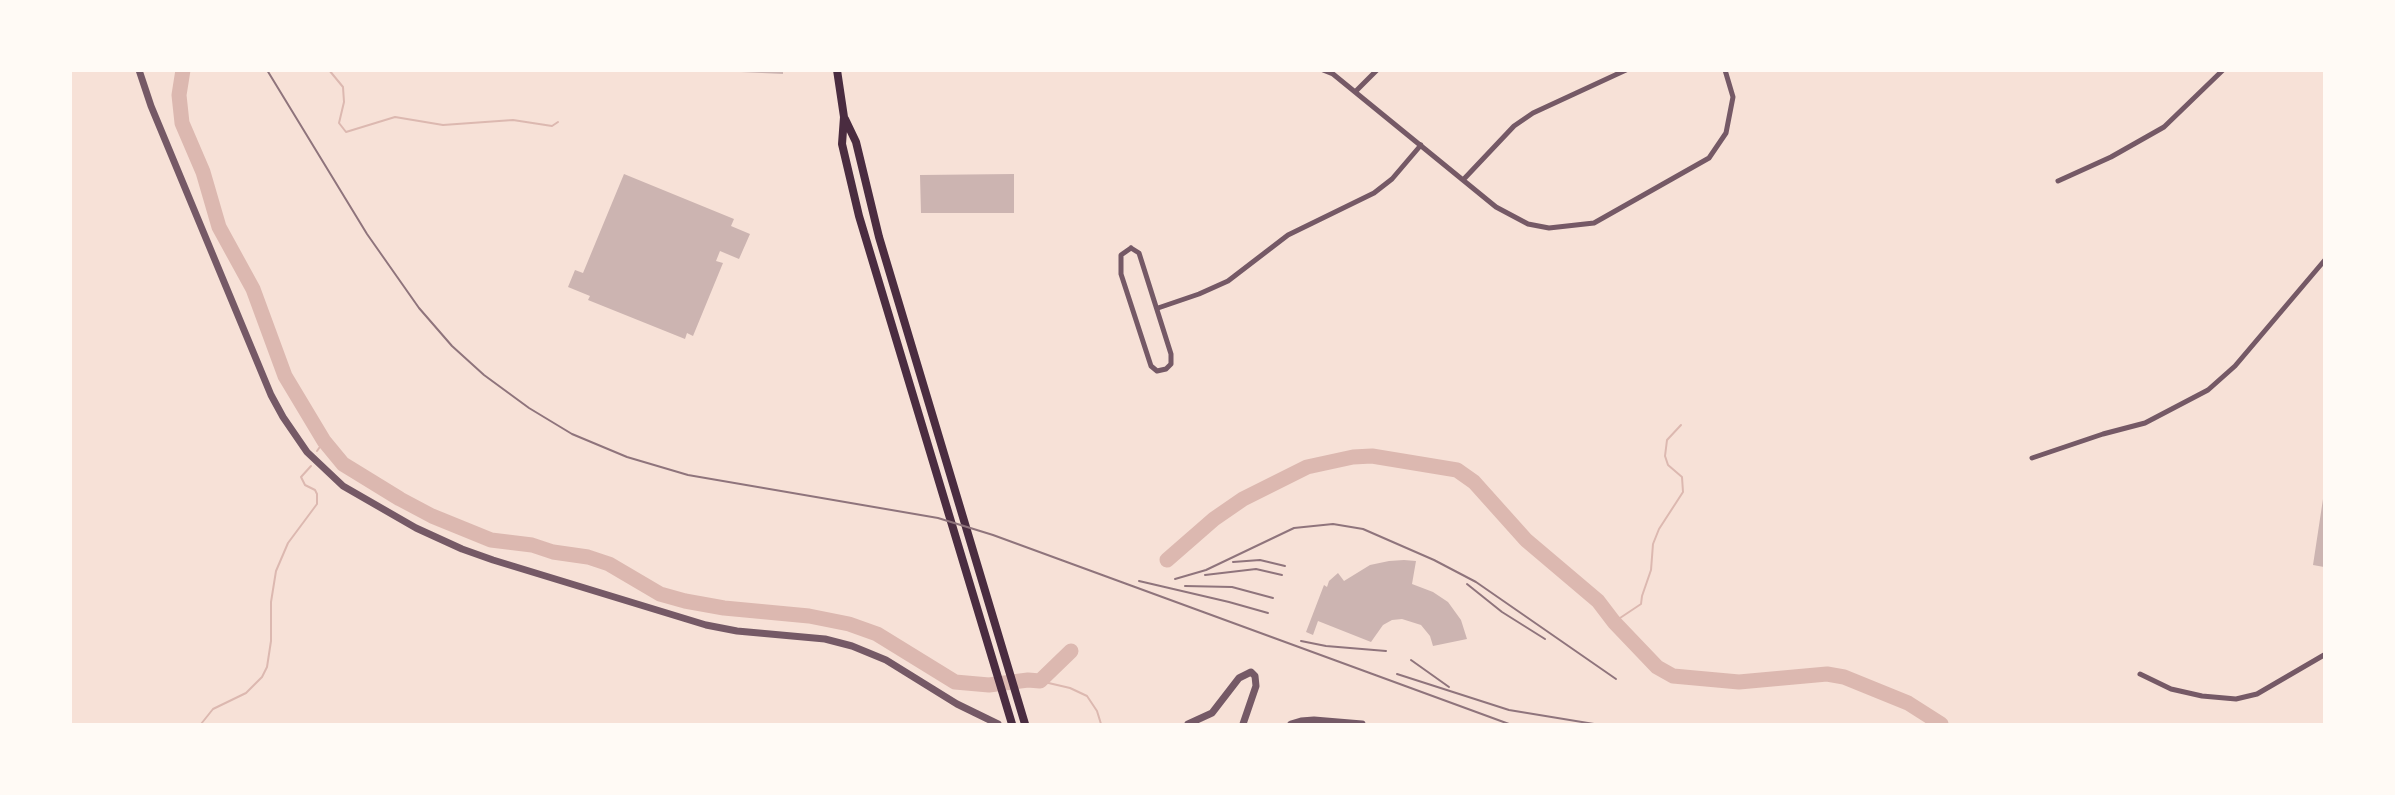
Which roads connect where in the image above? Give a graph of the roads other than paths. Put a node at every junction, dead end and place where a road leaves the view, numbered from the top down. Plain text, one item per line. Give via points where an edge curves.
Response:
1 (139, 70) edge
2 (837, 70) edge
3 (1323, 70) edge
4 (1377, 70) edge
5 (1626, 70) edge
6 (1725, 70) edge
7 (2223, 70) edge
8 (1355, 92) junction
9 (844, 117) junction
10 (1421, 145) junction
11 (1463, 180) junction
12 (2058, 181) dead end
13 (2325, 261) edge
14 (1158, 308) junction
15 (2032, 458) dead end
16 (2325, 655) edge
17 (2140, 674) dead end
18 (998, 724) edge
19 (1012, 724) edge
20 (1025, 724) edge
21 (1188, 724) edge
22 (1243, 724) edge
23 (1291, 724) edge
24 (1362, 724) edge

1 - 18 street via 271,395 307,452 343,486 416,528 493,560 714,627 825,639 852,646 886,660
2 - 9 highway
3 - 8 street
4 - 8 street
5 - 11 street via 1533,113 1514,126
6 - 11 street via 1733,97 1726,133 1709,158 1594,223 1549,228 1528,224 1496,207
7 - 12 street via 2164,127
8 - 10 street
9 - 19 highway via 842,144 852,188
9 - 20 highway via 856,141 872,211
10 - 11 street
10 - 14 street via 1392,179 1374,193 1288,235 1228,281
13 - 15 street via 2235,366 2208,390 2145,423
14 - 14 street via 1139,253 1131,248 1121,255 1121,274 1151,366 1157,371 1171,364
16 - 17 street via 2257,694 2236,699 2171,689
21 - 22 street via 1212,712 1239,678 1251,672 1256,686
23 - 24 street via 1314,720

